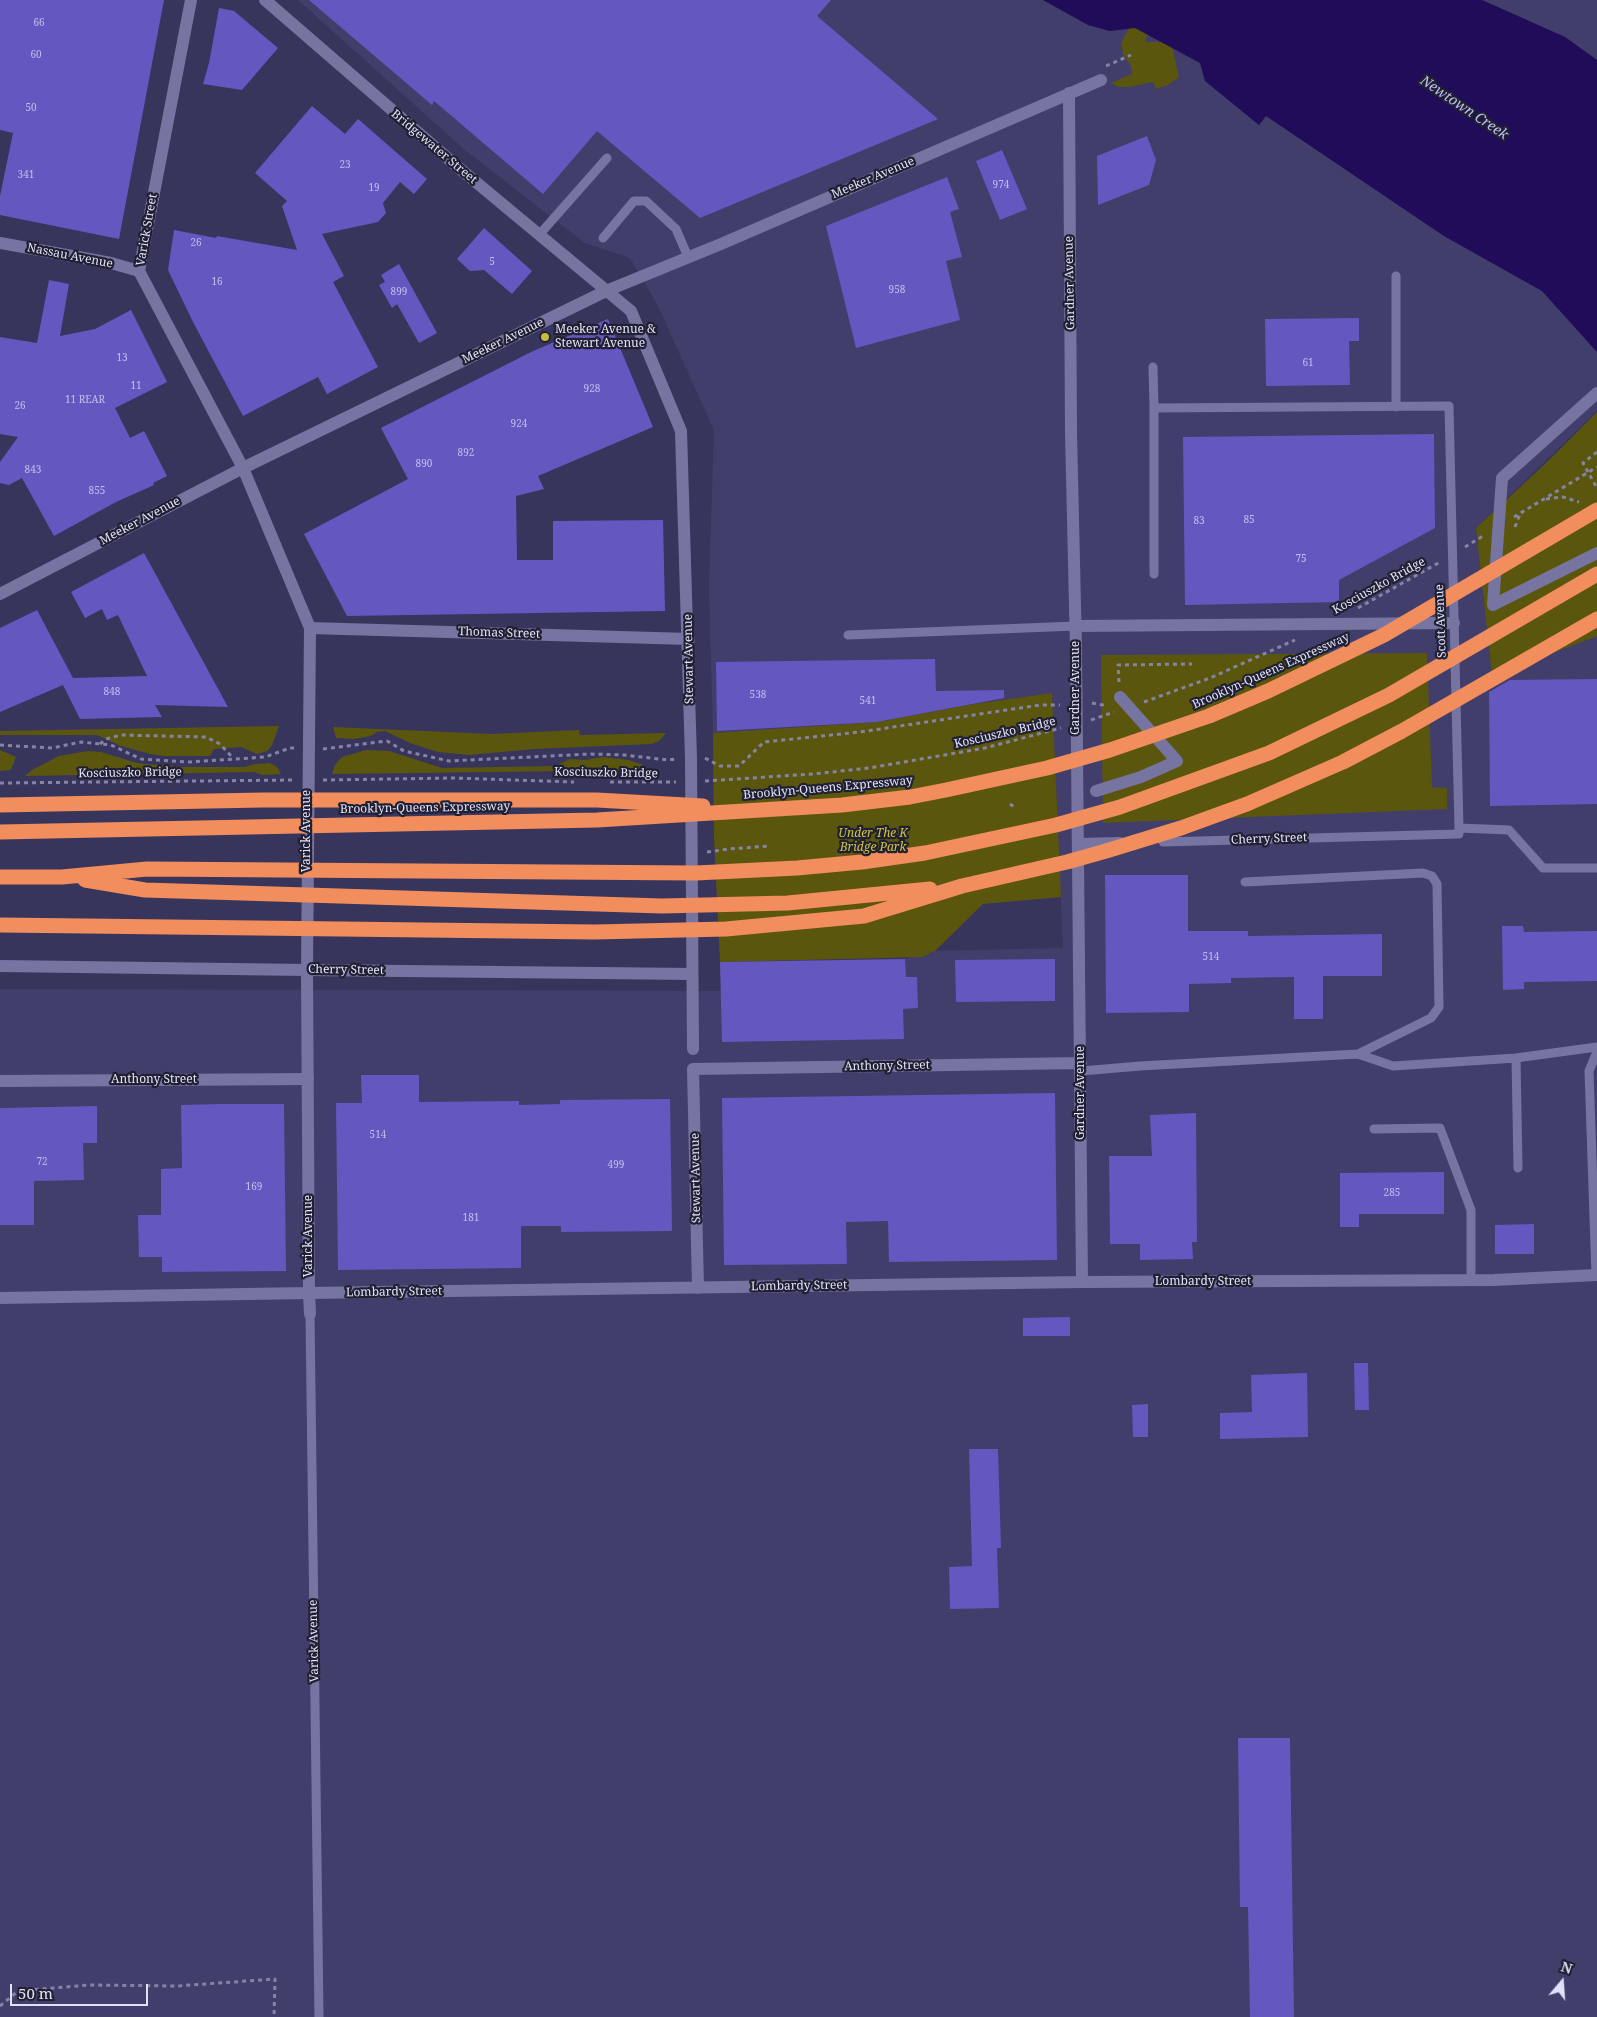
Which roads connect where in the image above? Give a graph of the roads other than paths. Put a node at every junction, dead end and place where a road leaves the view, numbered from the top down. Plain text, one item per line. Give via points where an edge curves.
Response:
1 (191, 0) edge
2 (265, 0) edge
3 (1101, 80) road end
4 (1069, 93) junction
5 (607, 158) dead end
6 (539, 235) junction
7 (603, 238) dead end
8 (0, 243) edge
9 (688, 257) junction
10 (140, 271) junction
11 (1396, 276) dead end
12 (606, 291) junction
13 (1153, 367) dead end
14 (1597, 393) edge
15 (1396, 407) junction
16 (1154, 408) junction
17 (243, 468) junction
18 (1597, 510) edge
19 (1597, 553) edge
20 (1154, 574) dead end
21 (1597, 574) edge
22 (0, 594) edge
23 (1597, 619) edge
24 (1454, 623) junction
25 (1076, 626) junction
26 (310, 628) junction
27 (848, 635) dead end
28 (689, 639) junction
29 (1120, 697) road end
30 (1096, 791) dead end
31 (0, 805) edge
32 (777, 810) junction
33 (1459, 831) junction
34 (0, 832) edge
35 (1163, 842) joint
36 (1079, 844) junction
37 (1597, 868) edge
38 (0, 876) edge
39 (62, 876) junction
40 (1245, 882) dead end
41 (962, 886) junction
42 (0, 925) edge
43 (0, 966) edge
44 (307, 970) junction
45 (692, 974) junction
46 (1597, 1047) edge
47 (693, 1048) dead end
48 (1597, 1052) edge
49 (1358, 1054) junction
50 (1516, 1058) junction
51 (1081, 1067) junction
52 (693, 1069) joint
53 (308, 1079) junction
54 (0, 1081) edge
55 (1374, 1129) dead end
56 (1518, 1168) dead end
57 (1596, 1275) edge
58 (1471, 1280) junction
59 (1082, 1282) junction
60 (698, 1288) junction
61 (309, 1293) junction
62 (0, 1298) edge
63 (310, 1314) joint
64 (319, 2017) edge

1 - 10 street, Varick Street
2 - 6 street, Bridgewater Street
3 - 4 street, Meeker Avenue
4 - 9 street, Meeker Avenue
4 - 25 street, Gardner Avenue
5 - 6 lane
6 - 12 street, Bridgewater Street
7 - 9 lane via 634,201 646,201 676,229
8 - 10 street, Nassau Avenue
9 - 12 street, Meeker Avenue
10 - 17 street, Varick Street
11 - 15 lane
12 - 17 street, Meeker Avenue
12 - 28 street, Stewart Avenue via 631,311 681,431
13 - 16 lane
14 - 19 street via 1502,478 1493,605
15 - 16 lane
15 - 24 lane, Scott Avenue via 1449,406
16 - 20 lane
17 - 22 street, Meeker Avenue
17 - 26 street, Varick Avenue
18 - 32 highway, Brooklyn-Queens Expressway via 1371,642 1209,716 1110,750 1015,776 910,797
21 - 39 highway via 1446,664 1332,724 1242,764 1120,807 993,840 862,862 720,872 147,869
23 - 41 highway via 1402,732 1272,793 1181,828 1106,851
24 - 25 street
24 - 33 lane, Scott Avenue
25 - 27 lane
25 - 36 street, Gardner Avenue
26 - 28 street, Thomas Street
26 - 44 street, Varick Avenue
28 - 45 street, Stewart Avenue
29 - 30 street via 1177,761 1141,777
31 - 32 highway via 263,800 597,800
32 - 34 highway, Brooklyn-Queens Expressway via 597,820
33 - 35 lane, Cherry Street
33 - 37 lane, Cherry Street via 1509,830 1543,868
35 - 36 street, Cherry Street
36 - 51 street, Gardner Avenue
38 - 39 highway
39 - 41 highway via 145,890 670,906 762,904
40 - 49 lane via 1423,873 1432,876 1437,884 1439,1007 1430,1018
41 - 42 highway via 864,916 689,930 595,932
43 - 44 street, Cherry Street
44 - 45 street, Cherry Street
44 - 53 street, Varick Avenue
45 - 47 street, Stewart Avenue
46 - 50 lane
48 - 57 lane via 1589,1071
49 - 50 lane via 1393,1066
49 - 51 lane
50 - 56 lane
51 - 52 street, Anthony Street
51 - 59 street, Gardner Avenue
52 - 60 street, Stewart Avenue
53 - 54 street, Anthony Street
53 - 61 street, Varick Avenue
55 - 58 lane via 1440,1128 1471,1210
57 - 58 street, Lombardy Street
58 - 59 street, Lombardy Street
59 - 60 street, Lombardy Street
60 - 61 street, Lombardy Street
61 - 62 street, Lombardy Street
61 - 63 street, Varick Avenue
63 - 64 lane, Varick Avenue

